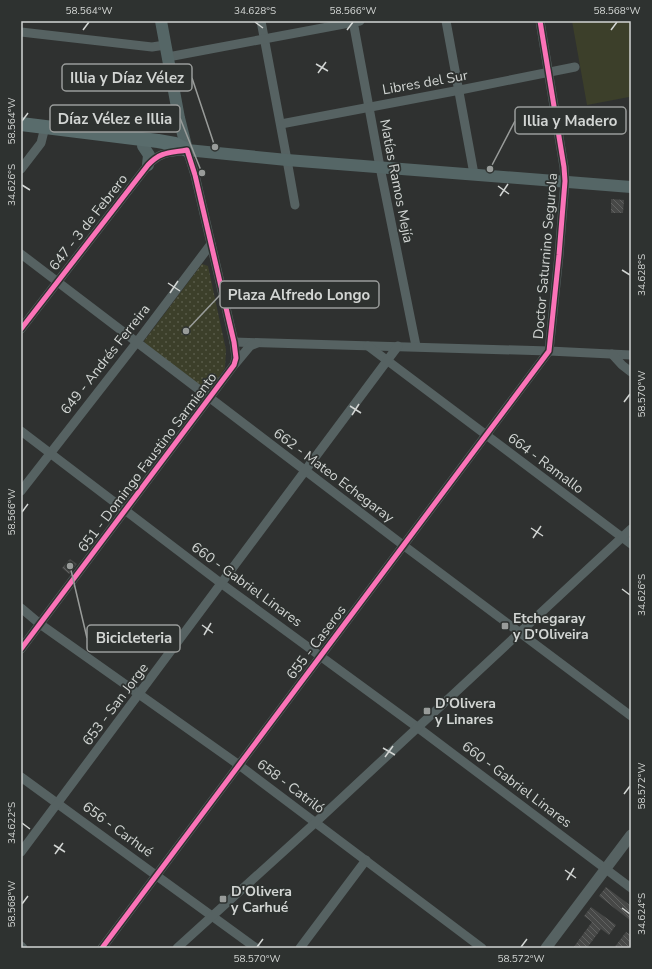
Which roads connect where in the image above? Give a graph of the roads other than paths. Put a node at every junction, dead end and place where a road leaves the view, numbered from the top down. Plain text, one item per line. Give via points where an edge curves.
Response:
1 (161, 21) edge
2 (261, 21) edge
3 (355, 21) edge
4 (446, 21) edge
5 (540, 21) edge
6 (21, 32) edge
7 (264, 40) junction
8 (165, 45) junction
9 (168, 57) junction
10 (575, 67) dead end
11 (549, 72) junction
12 (460, 90) junction
13 (369, 107) junction
14 (21, 124) edge
15 (281, 124) junction
16 (44, 131) junction
17 (21, 132) edge
18 (143, 146) junction
19 (187, 150) junction
20 (288, 160) junction
21 (148, 165) junction
22 (380, 167) junction
23 (21, 169) edge
24 (474, 174) junction
25 (565, 181) junction
26 (631, 187) edge
27 (294, 205) dead end
28 (210, 244) junction
29 (21, 254) edge
30 (57, 282) junction
31 (21, 329) edge
32 (137, 342) junction
33 (234, 342) junction
34 (258, 343) junction
35 (368, 346) junction
36 (398, 346) junction
37 (416, 346) junction
38 (549, 351) junction
39 (612, 354) junction
40 (631, 355) edge
41 (388, 360) junction
42 (234, 365) junction
43 (631, 372) edge
44 (209, 398) junction
45 (21, 430) edge
46 (485, 434) junction
47 (50, 453) junction
48 (306, 471) junction
49 (21, 491) edge
50 (126, 510) junction
51 (631, 529) edge
52 (622, 538) junction
53 (631, 544) edge
54 (403, 545) junction
55 (222, 584) junction
56 (21, 608) edge
57 (40, 624) junction
58 (519, 632) junction
59 (21, 649) edge
60 (321, 655) junction
61 (140, 694) junction
62 (631, 716) edge
63 (418, 727) junction
64 (239, 765) junction
65 (21, 777) edge
66 (58, 803) junction
67 (316, 822) junction
68 (631, 835) edge
69 (21, 852) edge
70 (366, 860) junction
71 (606, 868) junction
72 (157, 875) junction
73 (631, 888) edge
74 (212, 916) junction
75 (102, 948) edge
76 (177, 948) edge
77 (256, 948) edge
78 (300, 948) edge
79 (482, 948) edge
80 (546, 948) edge

1 - 8 main road
2 - 7 street
3 - 7 street
3 - 13 street, Matías Ramos Mejía
4 - 12 street
5 - 11 street, Doctor Saturnino Segurola
6 - 8 street via 152,47
7 - 9 street
7 - 15 street
8 - 9 main road
9 - 19 main road
10 - 11 street, Libres del Sur
11 - 12 street, Libres del Sur
11 - 25 street, Doctor Saturnino Segurola
12 - 13 street, Libres del Sur
12 - 24 street
13 - 15 street, Libres del Sur
13 - 22 street, Matías Ramos Mejía
14 - 16 main road
15 - 20 street
16 - 17 main road
16 - 18 main road
16 - 19 main road via 158,140
16 - 23 street via 41,143
18 - 19 main road
18 - 21 main road via 148,155
19 - 20 main road
19 - 21 street, 647 - 3 de Febrero via 162,154
19 - 28 street, 651 - Domingo Faustino Sarmiento
20 - 22 main road
20 - 27 street
21 - 30 street, 647 - 3 de Febrero
22 - 24 main road
22 - 37 street, Matías Ramos Mejía
24 - 25 main road
25 - 26 main road
25 - 38 street, Doctor Saturnino Segurola
28 - 32 street, 649 - Andrés Ferreira
28 - 33 street, 651 - Domingo Faustino Sarmiento
29 - 30 street, 662 - Mateo Echegaray
30 - 31 street, 647 - 3 de Febrero
30 - 32 street, 662 - Mateo Echegaray
32 - 44 street, 662 - Mateo Echegaray
32 - 47 street, 649 - Andrés Ferreira
33 - 34 street
33 - 42 street, 651 - Domingo Faustino Sarmiento
34 - 35 street
34 - 42 street via 250,346
35 - 36 street
35 - 41 street, 664 - Ramallo
36 - 37 street
36 - 41 street
37 - 38 street
38 - 39 street
38 - 46 street, 655 - Caseros
39 - 40 street
39 - 43 street
41 - 46 street, 664 - Ramallo
41 - 48 street, 653 - San Jorge
42 - 44 street, 651 - Domingo Faustino Sarmiento
44 - 48 street, 662 - Mateo Echegaray
44 - 50 street, 651 - Domingo Faustino Sarmiento
45 - 47 street, 660 - Gabriel Linares
46 - 52 street, 664 - Ramallo
46 - 54 street, 655 - Caseros
47 - 49 street, 649 - Andrés Ferreira
47 - 50 street, 660 - Gabriel Linares
48 - 54 street, 662 - Mateo Echegaray
48 - 55 street, 653 - San Jorge
50 - 55 street, 660 - Gabriel Linares
50 - 57 street, 651 - Domingo Faustino Sarmiento
51 - 52 street
52 - 53 street, 664 - Ramallo
52 - 58 street
54 - 58 street, 662 - Mateo Echegaray
54 - 60 street, 655 - Caseros
55 - 60 street, 660 - Gabriel Linares
55 - 61 street, 653 - San Jorge
56 - 57 street, 658 - Catriló
57 - 59 street, 651 - Domingo Faustino Sarmiento
57 - 61 street, 658 - Catriló
58 - 62 street, 662 - Mateo Echegaray
58 - 63 street
60 - 63 street, 660 - Gabriel Linares
60 - 64 street, 655 - Caseros
61 - 64 street, 658 - Catriló
61 - 66 street, 653 - San Jorge
63 - 67 street
63 - 71 street, 660 - Gabriel Linares
64 - 67 street, 658 - Catriló
64 - 72 street, 655 - Caseros
65 - 66 street, 656 - Carhué
66 - 69 street, 653 - San Jorge
66 - 72 street, 656 - Carhué
67 - 70 street, 658 - Catriló
67 - 74 street
68 - 71 street
70 - 78 street
70 - 79 street, 658 - Catriló
71 - 73 street, 660 - Gabriel Linares
71 - 80 street
72 - 74 street, 656 - Carhué
72 - 75 street, 655 - Caseros
74 - 76 street
74 - 77 street, 656 - Carhué

